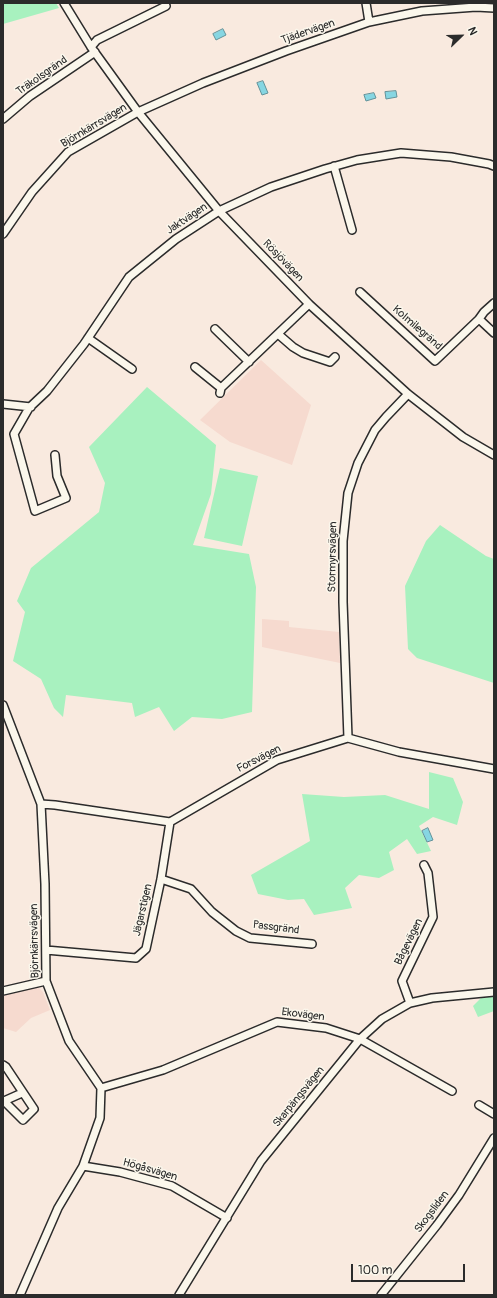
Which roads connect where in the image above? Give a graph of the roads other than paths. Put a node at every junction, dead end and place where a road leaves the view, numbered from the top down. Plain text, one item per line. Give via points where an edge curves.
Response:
1 (64, 3) edge
2 (366, 3) edge
3 (476, 5) edge
4 (166, 6) dead end
5 (494, 8) edge
6 (369, 22) junction
7 (93, 50) junction
8 (138, 112) junction
9 (3, 119) edge
10 (334, 166) junction
11 (494, 166) edge
12 (220, 211) junction
13 (352, 230) dead end
14 (3, 234) edge
15 (360, 292) dead end
16 (494, 303) edge
17 (310, 304) junction
18 (479, 319) junction
19 (216, 329) dead end
20 (494, 333) edge
21 (278, 334) junction
22 (88, 338) junction
23 (335, 357) dead end
24 (249, 362) junction
25 (196, 367) dead end
26 (132, 369) dead end
27 (408, 394) junction
28 (3, 404) edge
29 (31, 407) junction
30 (55, 455) dead end
31 (494, 455) edge
32 (3, 705) edge
33 (3, 722) edge
34 (12, 726) junction
35 (348, 738) junction
36 (494, 769) edge
37 (41, 804) junction
38 (170, 822) junction
39 (424, 865) dead end
40 (161, 879) junction
41 (312, 944) dead end
42 (46, 950) junction
43 (46, 981) junction
44 (3, 991) edge
45 (494, 992) edge
46 (410, 1003) junction
47 (360, 1039) junction
48 (3, 1065) edge
49 (101, 1088) junction
50 (452, 1091) dead end
51 (22, 1093) dead end
52 (479, 1105) dead end
53 (494, 1114) edge
54 (494, 1138) edge
55 (83, 1166) junction
56 (227, 1218) junction
57 (183, 1294) edge
58 (20, 1295) edge
59 (381, 1295) edge

1 - 7 street, Rösjövägen
2 - 6 street
3 - 5 street, Tjädervägen
3 - 6 street, Tjädervägen via 422,11
4 - 7 street via 97,40
6 - 8 street, Tjädervägen via 230,72
7 - 8 street, Rösjövägen
7 - 9 street, Träkolsgränd
8 - 12 street, Rösjövägen
8 - 14 street, Björnkärrsvägen via 68,152 32,192
10 - 11 street, Jaktvägen via 401,153 451,157
10 - 12 street, Jaktvägen via 271,188
10 - 13 street
12 - 17 street, Rösjövägen
12 - 22 street, Jaktvägen via 176,239 129,277
15 - 18 street, Kolmilegränd via 435,361
16 - 18 street, Kolmilegränd
17 - 21 street
17 - 27 street, Rösjövägen
18 - 20 street
19 - 24 street
21 - 23 street via 303,353 330,362
21 - 24 street
22 - 26 street
22 - 29 street, Jaktvägen via 47,391
24 - 25 street via 221,390
27 - 31 street, Rösjövägen via 463,437
27 - 35 street, Stormyrsvägen via 375,430 358,463 348,492 343,541
28 - 29 street
29 - 30 street, Jaktvägen via 14,434 35,511 66,498 57,476
32 - 34 street, Björnkärrsvägen
33 - 34 street
34 - 37 street, Björnkärrsvägen
35 - 36 street via 399,752
35 - 38 street, Forsvägen via 277,760
37 - 38 street
37 - 42 street, Björnkärrsvägen
38 - 40 street, Jägarstigen
39 - 46 street, Bågevägen via 428,873 433,917 402,982
40 - 41 street, Passgränd via 191,889 212,912 236,931 250,938
40 - 42 street, Jägarstigen via 146,949 136,958
42 - 43 street, Björnkärrsvägen
43 - 44 street
43 - 49 street, Björnkärrsvägen via 68,1041
45 - 46 street, Skarpängsvägen via 432,998
46 - 47 street, Skarpängsvägen via 382,1019
47 - 49 street, Ekovägen via 326,1028 277,1022 163,1070
47 - 50 street, Ekovägen
47 - 56 street, Skarpängsvägen via 261,1161
48 - 51 street
49 - 55 street via 100,1118
52 - 53 street
54 - 59 street, Skogsliden via 459,1195
55 - 56 street, Högåsvägen via 120,1172 172,1186
55 - 58 street via 58,1208
56 - 57 street, Skarpängsvägen

